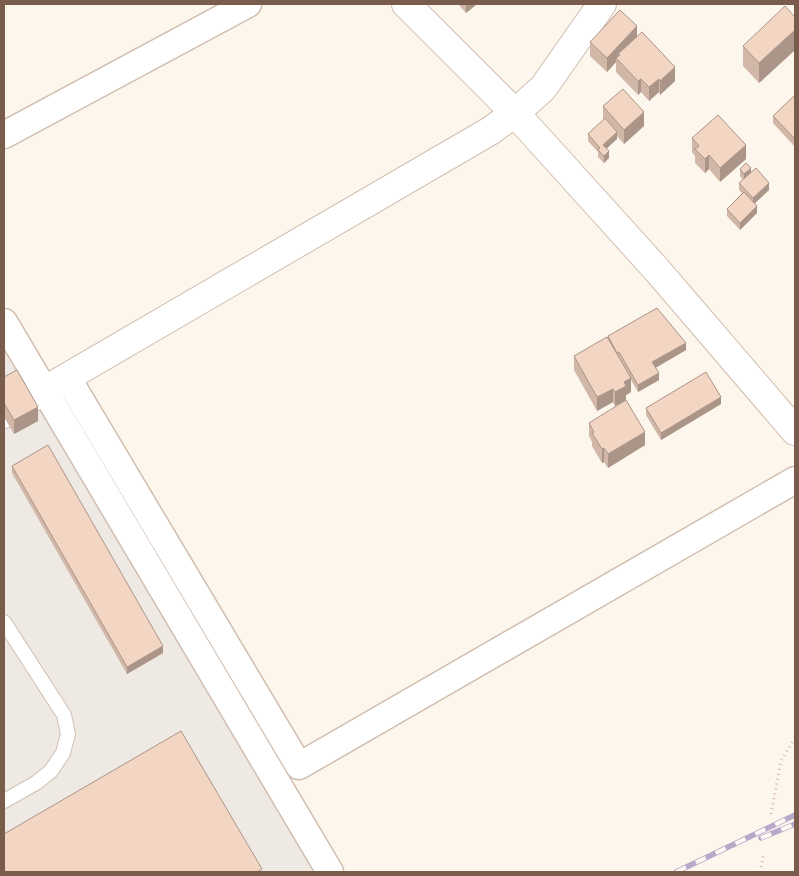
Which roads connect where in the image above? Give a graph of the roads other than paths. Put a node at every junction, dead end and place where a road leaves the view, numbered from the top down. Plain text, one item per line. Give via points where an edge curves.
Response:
1 (248, 4) edge
2 (406, 4) edge
3 (602, 4) edge
4 (515, 113) junction
5 (4, 135) edge
6 (4, 322) edge
7 (67, 377) junction
8 (44, 391) junction
9 (4, 414) edge
10 (795, 431) edge
11 (795, 480) edge
12 (4, 622) edge
13 (4, 801) edge
14 (330, 872) edge

1 - 5 street
2 - 4 street
3 - 4 street via 543,88
4 - 7 street via 490,131
4 - 10 street
6 - 8 street
7 - 8 street
7 - 11 street via 299,766
8 - 9 street
8 - 14 street
12 - 13 lane via 64,715 68,734 63,753 51,771

